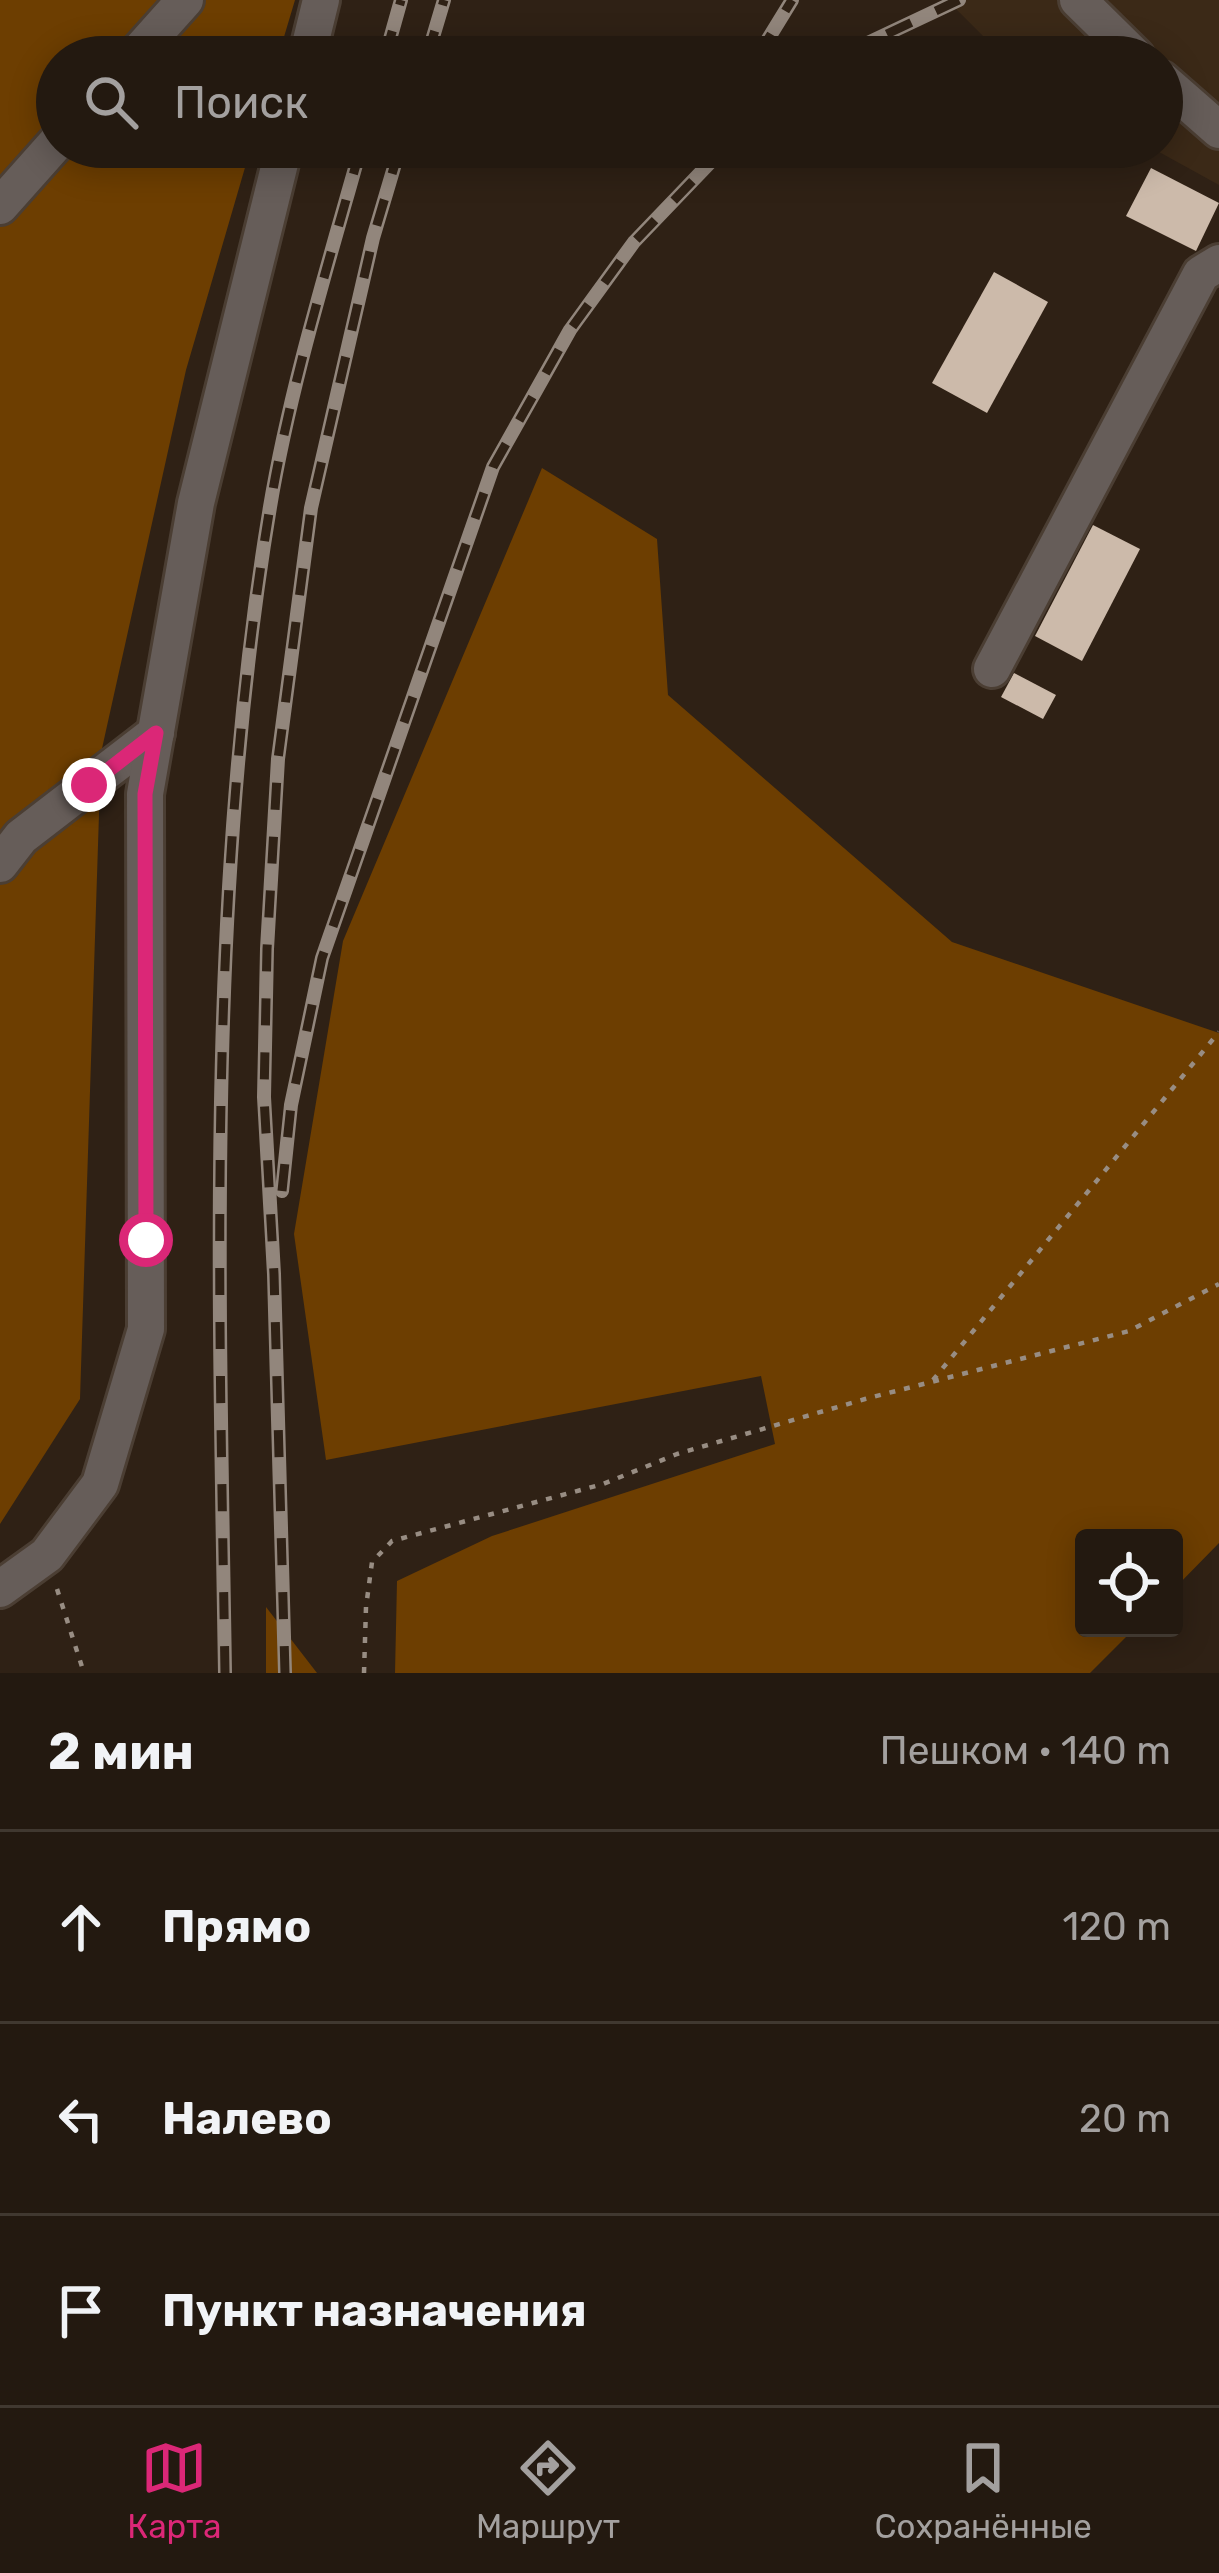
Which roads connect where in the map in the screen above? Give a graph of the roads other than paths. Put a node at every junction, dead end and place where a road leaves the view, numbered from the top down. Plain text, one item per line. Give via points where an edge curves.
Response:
1 (185, 0) edge
2 (321, 0) edge
3 (1078, 0) edge
4 (153, 36) edge
5 (312, 36) edge
6 (1115, 36) edge
7 (1183, 98) edge
8 (1219, 130) edge
9 (36, 166) edge
10 (279, 168) edge
11 (0, 206) edge
12 (1219, 263) edge
13 (992, 669) dead end
14 (156, 733) junction
15 (0, 864) edge
16 (0, 1589) edge

1 - 4 street
2 - 5 street
3 - 6 street
7 - 8 street
9 - 11 street
10 - 14 street via 196,503
12 - 13 street via 1202,274
14 - 15 street via 21,837
14 - 16 street via 145,794 146,1329 100,1484 47,1555

